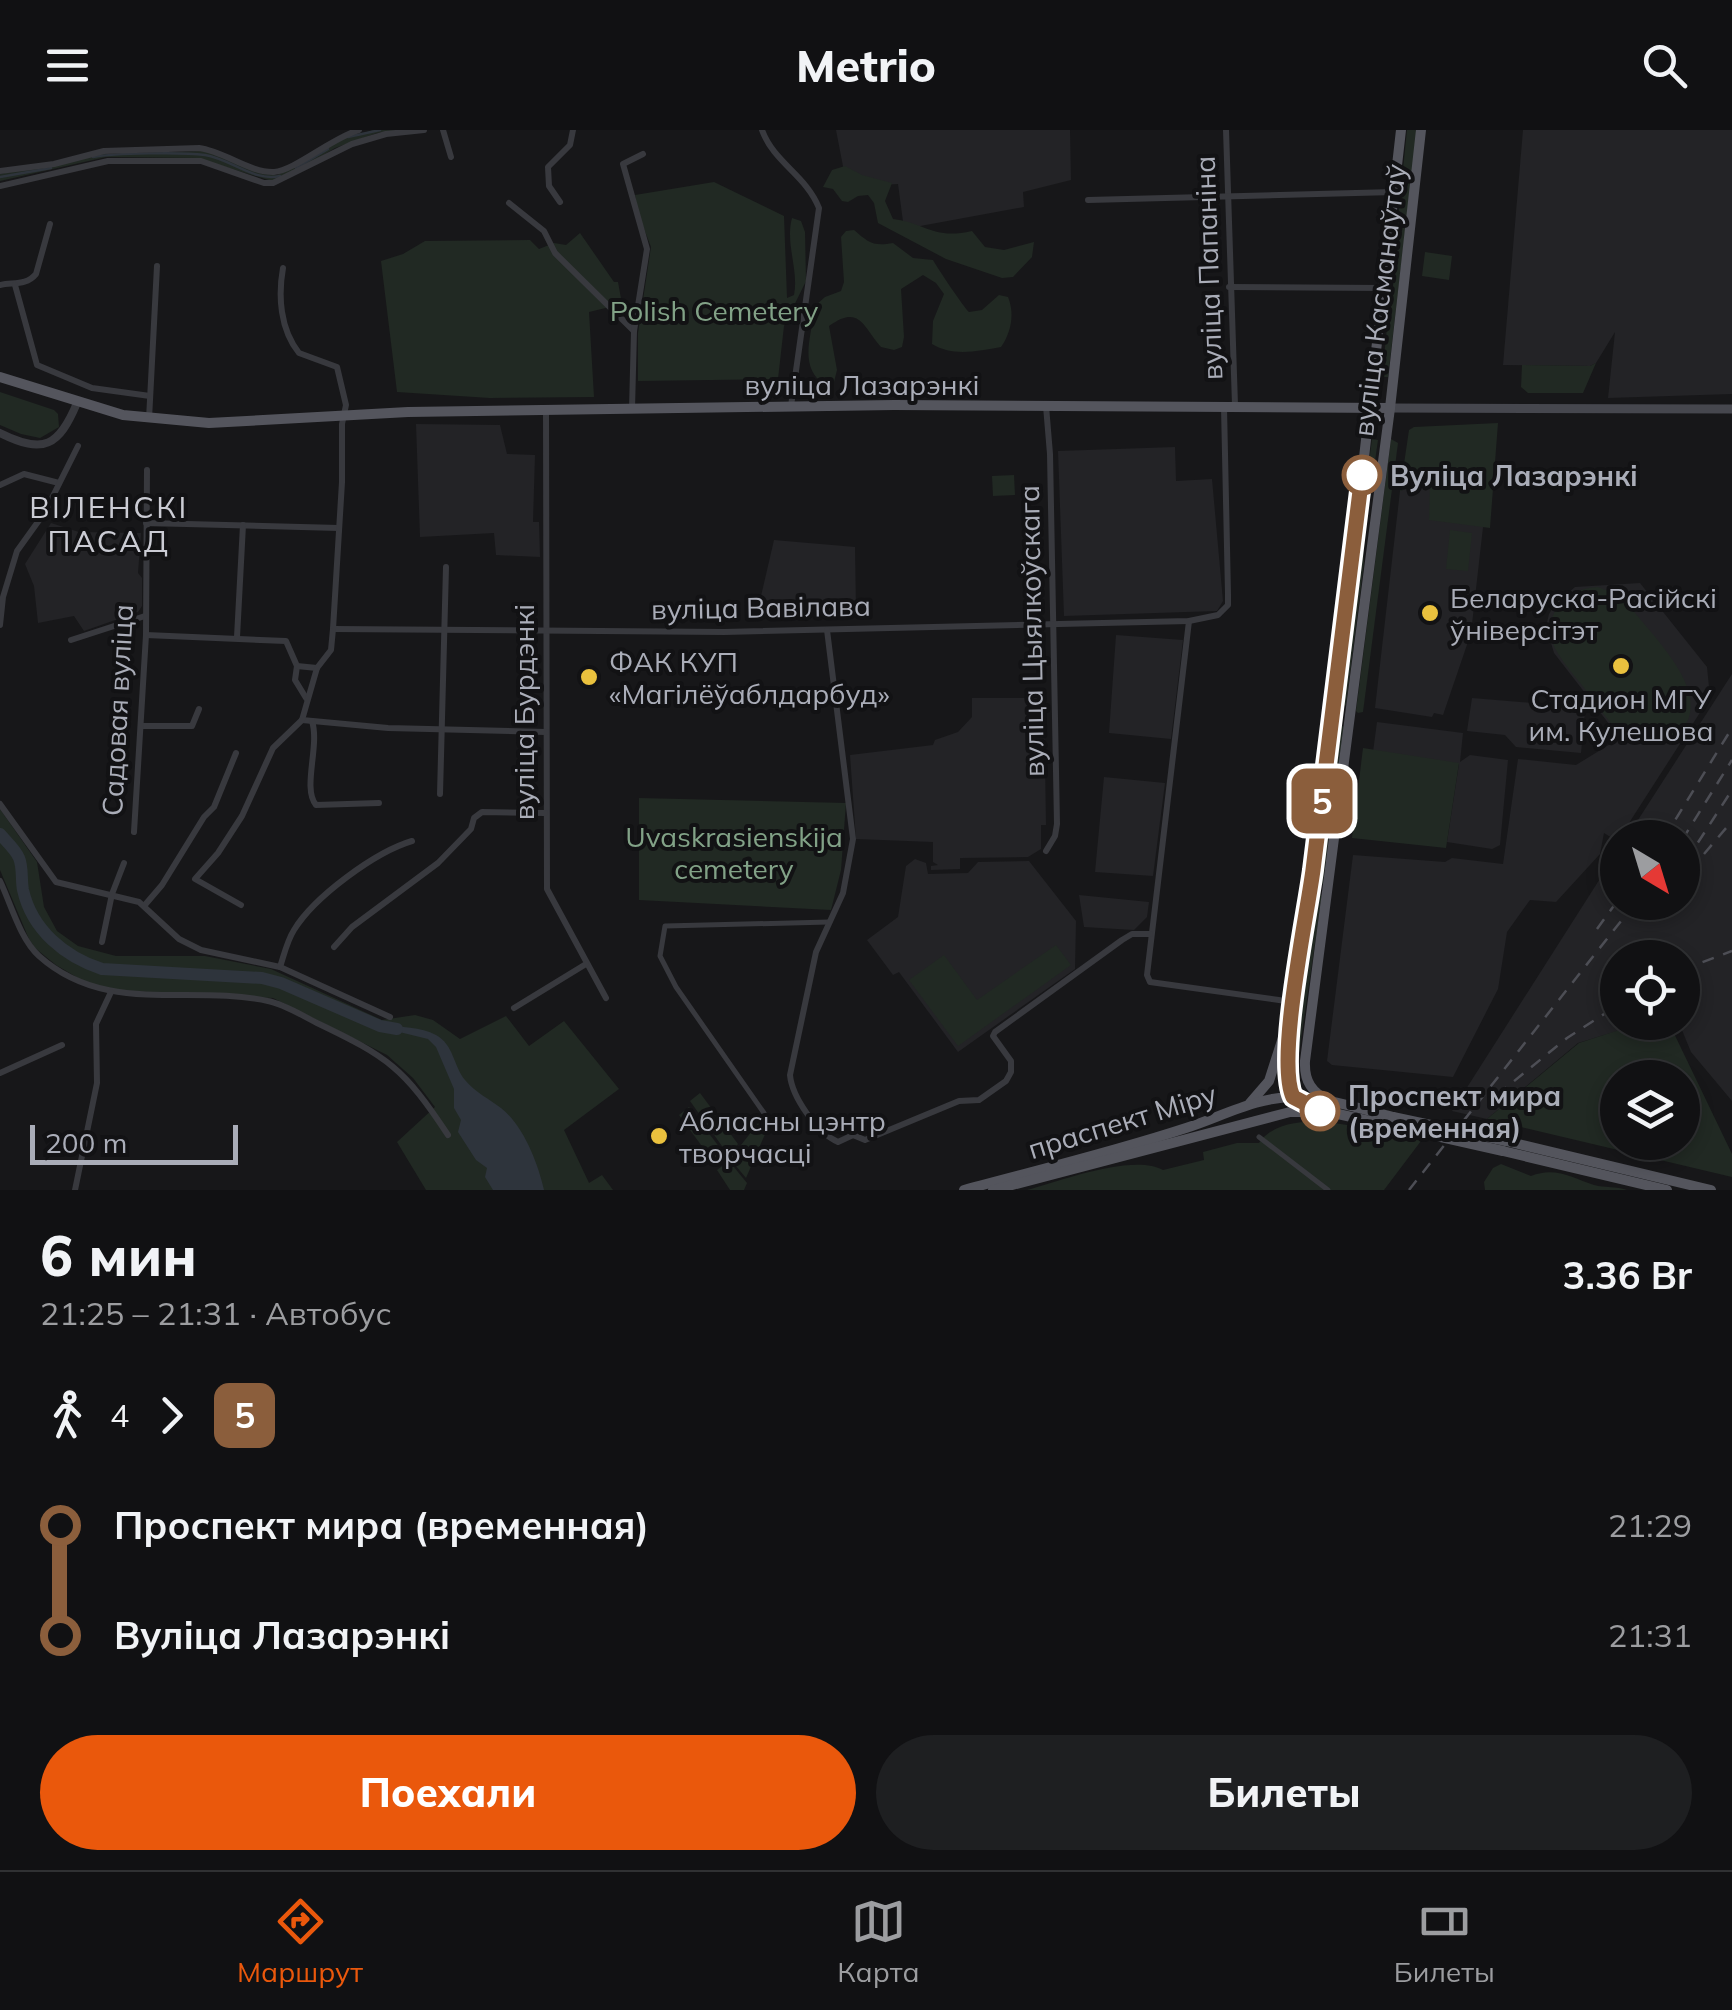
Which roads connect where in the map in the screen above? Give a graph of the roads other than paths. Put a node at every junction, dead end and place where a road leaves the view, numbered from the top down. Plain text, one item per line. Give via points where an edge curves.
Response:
1 (359, 130) edge
2 (424, 130) edge
3 (443, 130) edge
4 (572, 130) edge
5 (762, 130) edge
6 (1226, 130) edge
7 (1402, 130) edge
8 (1420, 130) edge
9 (643, 154) dead end
10 (452, 157) dead end
11 (0, 172) edge
12 (0, 186) edge
13 (1394, 192) junction
14 (1226, 194) junction
15 (1088, 200) dead end
16 (560, 202) dead end
17 (509, 204) dead end
18 (50, 224) dead end
19 (157, 266) dead end
20 (283, 268) dead end
21 (0, 285) edge
22 (14, 285) junction
23 (1230, 288) junction
24 (1382, 288) junction
25 (634, 331) junction
26 (0, 377) edge
27 (150, 396) junction
28 (78, 403) junction
29 (1229, 405) junction
30 (791, 406) junction
31 (1046, 406) junction
32 (1371, 408) junction
33 (1390, 408) junction
34 (632, 409) junction
35 (1732, 409) edge
36 (546, 410) junction
37 (344, 415) junction
38 (149, 419) junction
39 (0, 433) edge
40 (78, 446) dead end
41 (147, 470) dead end
42 (59, 482) junction
43 (0, 485) edge
44 (146, 523) junction
45 (243, 525) junction
46 (339, 528) junction
47 (446, 567) dead end
48 (145, 616) junction
49 (1189, 622) junction
50 (0, 625) edge
51 (1053, 626) junction
52 (333, 629) junction
53 (444, 629) junction
54 (828, 630) junction
55 (545, 632) junction
56 (146, 636) junction
57 (237, 638) junction
58 (71, 640) dead end
59 (298, 666) junction
60 (317, 668) junction
61 (306, 700) junction
62 (198, 709) dead end
63 (302, 720) junction
64 (312, 721) junction
65 (141, 726) junction
66 (442, 730) junction
67 (546, 732) junction
68 (236, 754) dead end
69 (440, 794) dead end
70 (378, 803) dead end
71 (0, 804) edge
72 (545, 813) junction
73 (134, 832) dead end
74 (412, 842) dead end
75 (1046, 851) dead end
76 (124, 864) dead end
77 (0, 881) edge
78 (112, 894) junction
79 (241, 905) dead end
80 (144, 906) junction
81 (829, 922) junction
82 (1150, 934) junction
83 (102, 942) dead end
84 (334, 947) dead end
85 (586, 964) junction
86 (280, 967) junction
87 (111, 992) junction
88 (606, 998) dead end
89 (1293, 1003) junction
90 (514, 1008) dead end
91 (390, 1016) dead end
92 (62, 1045) dead end
93 (1304, 1070) junction
94 (1288, 1072) junction
95 (0, 1073) edge
96 (1293, 1097) junction
97 (1244, 1106) junction
98 (1326, 1108) junction
99 (764, 1113) dead end
100 (1249, 1120) junction
101 (448, 1135) dead end
102 (1259, 1138) dead end
103 (1504, 1146) junction
104 (75, 1190) edge
105 (964, 1190) edge
106 (993, 1190) edge
107 (1328, 1190) edge
108 (1667, 1190) edge
109 (1711, 1190) edge

1 - 11 street via 278,172 200,148 104,151
2 - 12 street via 352,144 273,183 201,161 108,160
3 - 10 street
4 - 16 street via 570,145 548,167 549,186
5 - 30 street via 770,150 814,194 819,208
6 - 14 street, вуліца Папаніна
7 - 13 main road, вуліца Касманаўтаў
8 - 33 main road, вуліца Касманаўтаў
9 - 25 street via 623,164 647,249
13 - 14 street
13 - 24 main road, вуліца Касманаўтаў
14 - 15 street
14 - 23 street, вуліца Папаніна
17 - 25 street via 544,231 555,254
18 - 22 street via 36,274
19 - 27 street
20 - 37 street via 279,290 287,332 299,353 337,367
21 - 22 street
22 - 27 street via 37,365 92,388
23 - 24 street
23 - 29 street, вуліца Папаніна
24 - 32 main road, вуліца Касманаўтаў
25 - 34 street
26 - 28 main road, вуліца Лазарэнкі
27 - 38 street
28 - 38 main road, вуліца Лазарэнкі
28 - 39 street via 66,430 49,444
29 - 31 main road, вуліца Лазарэнкі
29 - 32 main road, вуліца Лазарэнкі
29 - 49 street, вуліца Папаніна via 1228,605 1218,615
30 - 31 main road, вуліца Лазарэнкі
30 - 34 main road, вуліца Лазарэнкі
31 - 51 street, вуліца Цыялкоўскага
32 - 33 main road, вуліца Лазарэнкі
32 - 89 main road, вуліца Касманаўтаў
33 - 35 main road, вуліца Лазарэнкі
33 - 93 main road, вуліца Касманаўтаў
34 - 36 main road, вуліца Лазарэнкі
36 - 37 main road, вуліца Лазарэнкі
36 - 55 street, вуліца Бурдэнкі
37 - 38 main road, вуліца Лазарэнкі via 242,423
37 - 46 street
40 - 42 street
41 - 44 street, Садовая вуліца
42 - 43 street via 29,474
42 - 50 street via 17,551
44 - 45 street
44 - 48 street, Садовая вуліца
45 - 46 street
45 - 57 street
46 - 52 street
47 - 53 street
48 - 56 street, Садовая вуліца
48 - 58 street
49 - 51 street, вуліца Вавілава
49 - 82 street
51 - 54 street, вуліца Вавілава
51 - 75 street, вуліца Цыялкоўскага via 1056,836
52 - 53 street, вуліца Вавілава
52 - 60 street via 330,650
53 - 55 street, вуліца Вавілава
53 - 66 street
54 - 55 street, вуліца Вавілава
54 - 81 street via 853,839 843,894
55 - 67 street, вуліца Бурдэнкі
56 - 57 street
56 - 65 street, Садовая вуліца
57 - 59 street via 286,641
59 - 60 street
59 - 61 street via 295,680
60 - 61 street
61 - 63 street
62 - 65 street via 192,726
63 - 64 street
63 - 79 street via 273,748 242,816 195,880
64 - 66 street
64 - 70 street via 312,802
65 - 73 street, Садовая вуліца
66 - 67 street
66 - 69 street
67 - 72 street, вуліца Бурдэнкі
68 - 80 street via 214,807
71 - 78 street via 56,882
72 - 84 street via 482,812 438,863
72 - 85 street, вуліца Бурдэнкі via 547,889
74 - 86 street via 356,872 311,909 293,931
76 - 78 street
77 - 87 street via 36,953 81,983
78 - 80 street
78 - 83 street
80 - 86 street via 201,950
81 - 82 street via 808,984 791,1089 824,1134 838,1142 852,1135 866,1140 959,1101 979,1100 1011,1072 995,1032 1122,940
81 - 99 street via 665,926 660,956 676,987
82 - 89 street via 1150,982
85 - 88 street, вуліца Бурдэнкі
85 - 90 street
86 - 91 street
87 - 101 street via 272,1001 392,1063
87 - 104 street via 96,1024 97,1083
89 - 94 main road, вуліца Касманаўтаў
89 - 97 main road, вуліца Касманаўтаў via 1269,1081
92 - 95 street
93 - 94 main road via 1296,1082
93 - 96 main road, вуліца Касманаўтаў
93 - 98 main road
94 - 96 main road
96 - 97 main road, праспект Міру
96 - 98 main road, праспект Міру
96 - 100 main road
97 - 105 main road, праспект Міру
98 - 100 main road, праспект Міру
98 - 103 main road, bridge
100 - 106 main road, праспект Міру
102 - 107 street
103 - 108 main road
103 - 109 main road

